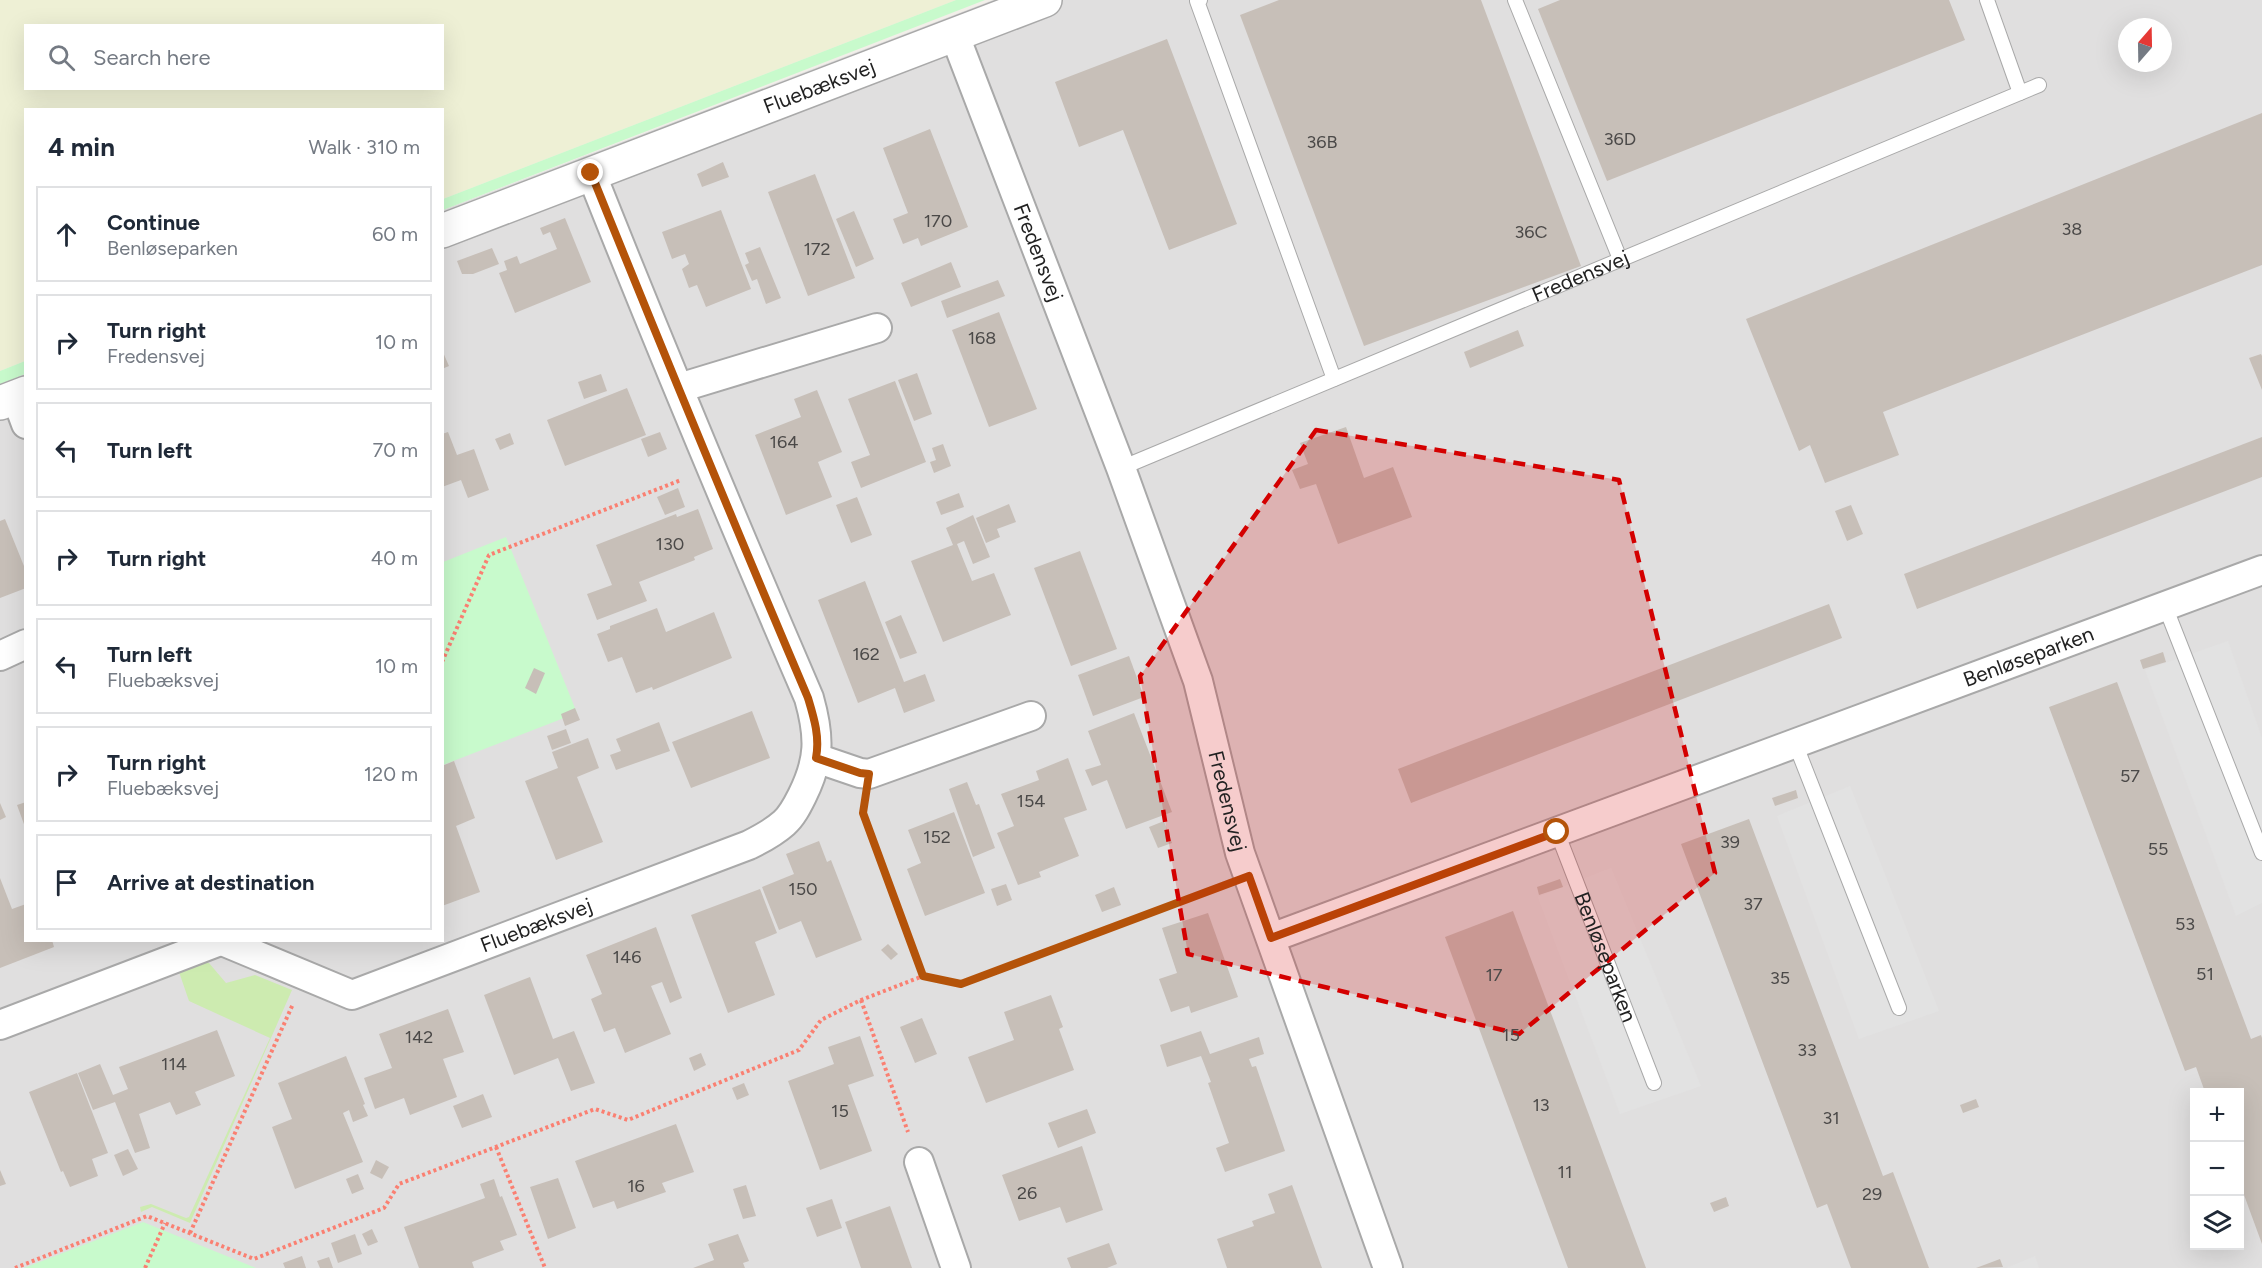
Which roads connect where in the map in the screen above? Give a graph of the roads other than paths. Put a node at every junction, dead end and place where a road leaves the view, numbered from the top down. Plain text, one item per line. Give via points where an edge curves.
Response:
1 (1046, 0) edge
2 (1200, 0) edge
3 (1515, 0) edge
4 (1987, 0) edge
5 (955, 36) junction
6 (2039, 85) dead end
7 (2020, 93) junction
8 (591, 173) junction
9 (444, 230) edge
10 (1620, 260) junction
11 (877, 328) dead end
12 (1334, 379) junction
13 (679, 388) junction
14 (1121, 468) junction
15 (2262, 570) edge
16 (2165, 606) junction
17 (24, 646) edge
18 (0, 656) edge
19 (1031, 716) dead end
20 (1796, 743) junction
21 (816, 758) junction
22 (1557, 832) junction
23 (2262, 853) edge
24 (1271, 938) junction
25 (217, 942) edge
26 (223, 942) edge
27 (1899, 1008) dead end
28 (0, 1025) edge
29 (1654, 1083) dead end
30 (919, 1162) road end
31 (957, 1268) edge
32 (1388, 1268) edge

1 - 5 street, Fluebæksvej
2 - 12 lane via 1197,1
3 - 10 lane
4 - 7 lane
5 - 8 street, Fluebæksvej
5 - 14 street, Fredensvej
6 - 7 lane, Fredensvej
7 - 10 lane, Fredensvej
8 - 9 street, Fluebæksvej
8 - 13 street, Fluebæksvej
10 - 12 lane, Fredensvej
11 - 13 street
12 - 14 lane, Fredensvej
13 - 21 street, Fluebæksvej via 808,698 816,723
14 - 24 street, Fredensvej via 1198,681 1240,853
15 - 16 street, Benløseparken
16 - 20 street, Benløseparken
16 - 23 lane
17 - 18 street
19 - 21 street via 869,774
20 - 22 street, Benløseparken
20 - 27 lane
21 - 26 street, Fluebæksvej via 795,810 785,822 749,845 352,995
22 - 24 street, Benløseparken
22 - 29 lane, Benløseparken
24 - 32 street, Fredensvej
25 - 28 street, Fluebæksvej
30 - 31 street

